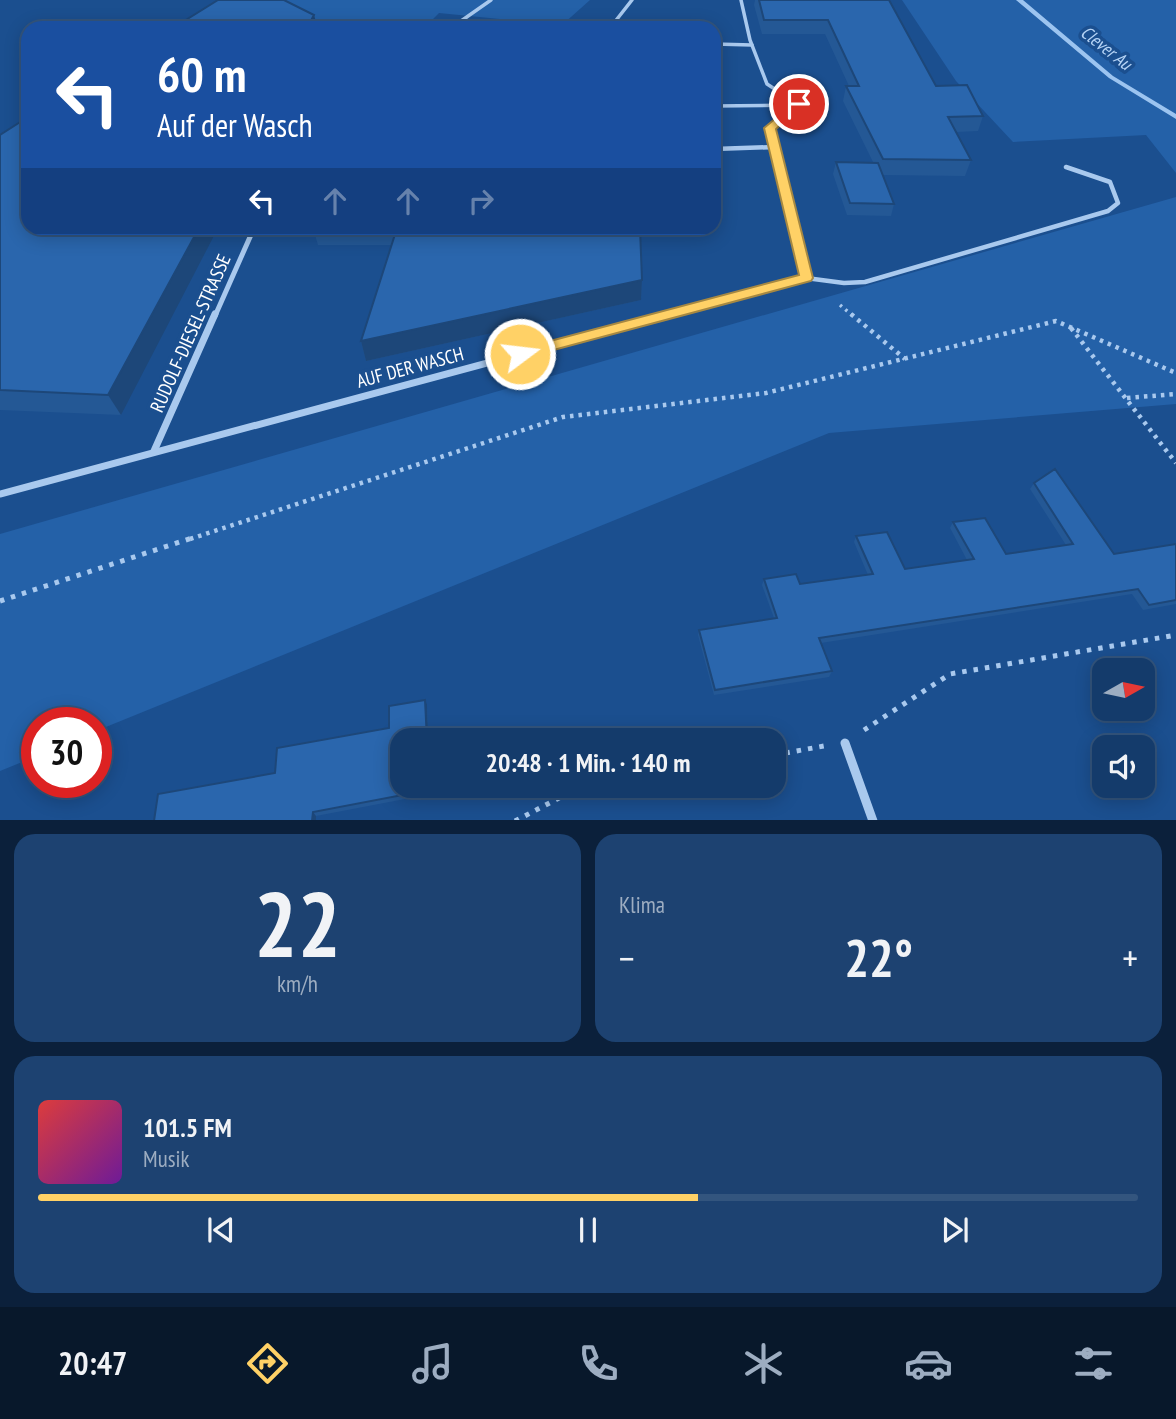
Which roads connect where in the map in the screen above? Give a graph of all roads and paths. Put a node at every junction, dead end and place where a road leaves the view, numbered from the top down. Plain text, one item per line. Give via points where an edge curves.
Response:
1 (491, 0) edge
2 (632, 0) edge
3 (741, 0) edge
4 (461, 21) edge
5 (616, 21) edge
6 (721, 44) edge
7 (752, 45) junction
8 (799, 104) junction
9 (721, 106) edge
10 (775, 147) junction
11 (721, 149) edge
12 (1066, 167) dead end
13 (251, 235) edge
14 (806, 278) junction
15 (1070, 327) junction
16 (905, 359) junction
17 (1176, 373) edge
18 (1176, 394) edge
19 (1126, 398) junction
20 (155, 451) junction
21 (1176, 463) edge
22 (0, 494) edge
23 (0, 601) edge
24 (1176, 635) edge
25 (845, 743) junction
26 (786, 752) edge
27 (559, 798) edge
28 (517, 820) edge
29 (873, 820) edge

1 - 4 lane
2 - 5 lane
3 - 7 lane
6 - 7 lane
7 - 8 lane via 767,84
8 - 9 lane
8 - 10 street via 770,128
10 - 11 lane
10 - 14 street
12 - 14 lane via 1110,182 1118,203 1108,211 865,282
13 - 20 street, RUDOLF-DIESEL-STRASSE
14 - 16 path
14 - 20 street, AUF DER WASCH
15 - 16 path via 1056,321
15 - 17 path
15 - 19 path
16 - 23 path via 766,393 563,417
18 - 19 path
19 - 21 path
20 - 22 street, AUF DER WASCH
24 - 25 path via 950,674
25 - 26 path
25 - 29 street
27 - 28 path

